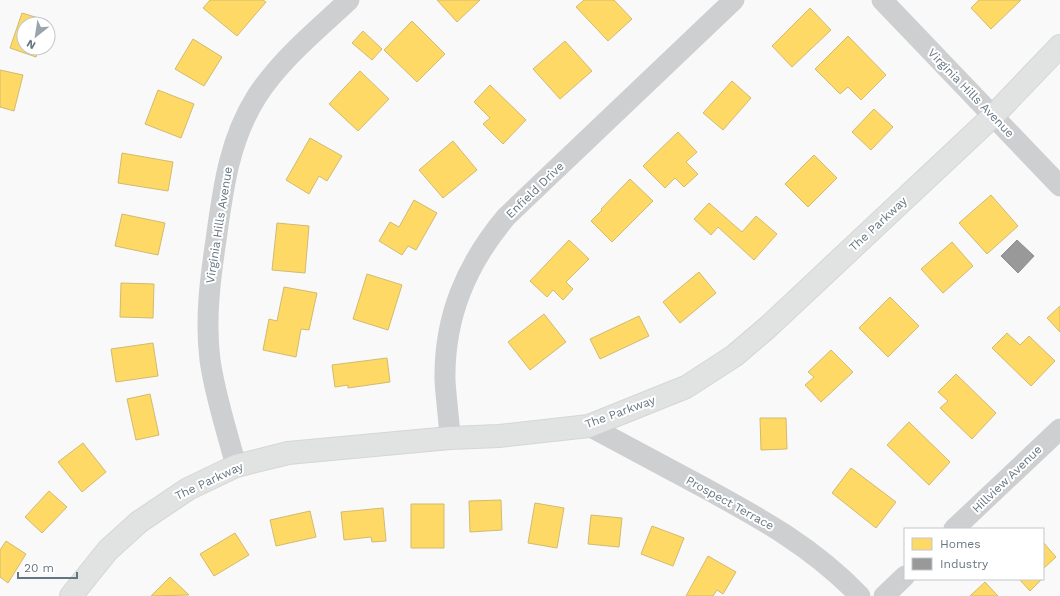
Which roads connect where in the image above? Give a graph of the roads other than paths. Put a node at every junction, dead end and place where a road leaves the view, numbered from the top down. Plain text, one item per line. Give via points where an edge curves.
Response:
1 (349, 0) edge
2 (734, 0) edge
3 (882, 0) edge
4 (1060, 46) edge
5 (993, 116) junction
6 (1060, 186) edge
7 (589, 426) junction
8 (1060, 428) edge
9 (450, 438) junction
10 (236, 466) junction
11 (955, 528) edge
12 (904, 577) edge
13 (71, 596) edge
14 (860, 596) edge
15 (884, 596) edge

1 - 10 street, Virginia Hills Avenue via 272,76 258,95 236,138 227,166 209,287 208,329 215,387
2 - 9 street, Enfield Drive via 506,218 486,241 463,284 450,330 445,380
3 - 5 street, Virginia Hills Avenue
4 - 5 street, The Parkway
5 - 6 street, Virginia Hills Avenue
5 - 7 street, The Parkway via 734,356 686,387
7 - 9 street, The Parkway via 499,436
7 - 14 street, Prospect Terrace via 745,508 784,532 842,577
8 - 11 street, Hillview Avenue
9 - 10 street, The Parkway via 288,453
10 - 13 street, The Parkway via 188,489 139,522 108,550
12 - 15 street

